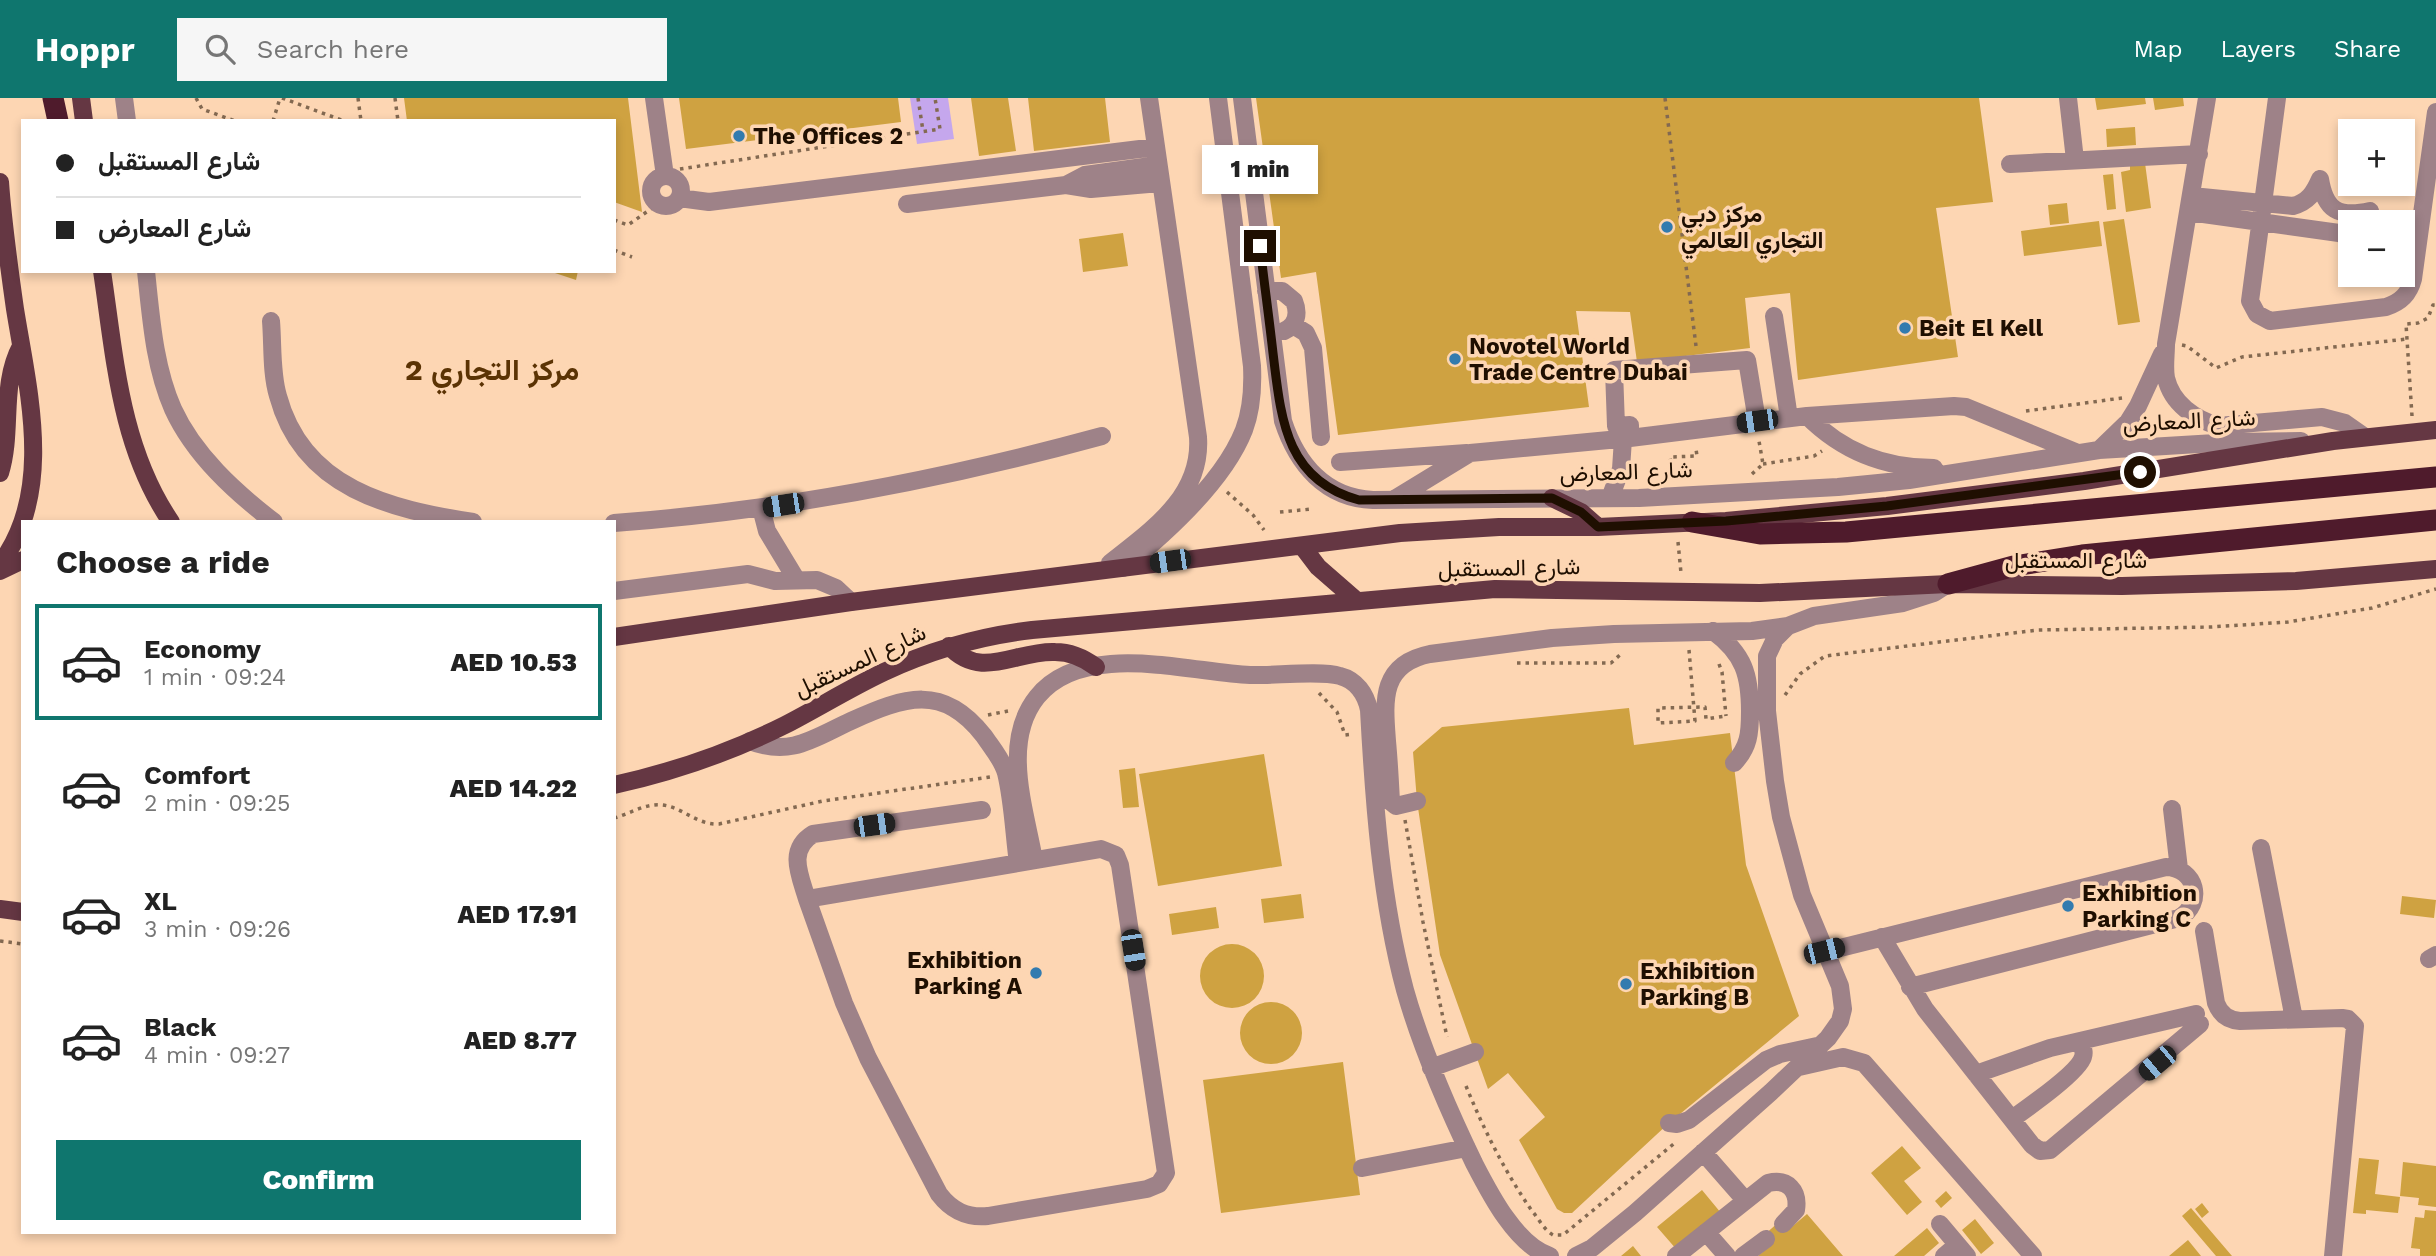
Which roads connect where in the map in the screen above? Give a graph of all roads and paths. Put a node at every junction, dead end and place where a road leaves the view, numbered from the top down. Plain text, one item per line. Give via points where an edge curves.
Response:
1 (53, 98) edge
2 (81, 98) edge
3 (124, 98) edge
4 (196, 98) edge
5 (281, 98) edge
6 (358, 98) edge
7 (395, 98) edge
8 (654, 98) edge
9 (918, 98) edge
10 (935, 98) edge
11 (1149, 98) edge
12 (1218, 98) edge
13 (1242, 98) edge
14 (1665, 98) edge
15 (2068, 98) edge
16 (2207, 98) edge
17 (2277, 98) edge
18 (2436, 112) edge
19 (58, 119) edge
20 (84, 119) edge
21 (127, 119) edge
22 (230, 119) edge
23 (274, 119) edge
24 (339, 119) edge
25 (361, 119) edge
26 (398, 119) edge
27 (923, 131) junction
28 (1156, 147) junction
29 (2199, 154) junction
30 (2075, 160) junction
31 (2010, 164) dead end
32 (665, 174) junction
33 (1159, 174) junction
34 (0, 182) edge
35 (679, 198) junction
36 (2264, 203) junction
37 (658, 204) junction
38 (908, 204) dead end
39 (2190, 204) junction
40 (2338, 211) edge
41 (616, 221) edge
42 (2429, 221) edge
43 (2261, 222) junction
44 (2338, 233) edge
45 (616, 251) edge
46 (632, 257) dead end
47 (102, 273) edge
48 (146, 273) edge
49 (1266, 291) junction
50 (2436, 305) edge
51 (1774, 316) dead end
52 (271, 321) dead end
53 (1293, 325) junction
54 (1271, 334) junction
55 (2407, 339) junction
56 (2166, 344) junction
57 (21, 346) junction
58 (1698, 363) junction
59 (2127, 398) dead end
60 (1989, 416) junction
61 (1798, 417) junction
62 (1757, 421) junction
63 (2436, 430) edge
64 (2413, 432) junction
65 (1102, 436) dead end
66 (1321, 437) dead end
67 (2365, 437) junction
68 (1627, 438) junction
69 (2333, 441) junction
70 (1837, 442) junction
71 (2099, 450) junction
72 (1470, 453) junction
73 (2078, 453) junction
74 (1340, 462) dead end
75 (1763, 464) junction
76 (1980, 469) junction
77 (0, 472) edge
78 (1751, 475) dead end
79 (2436, 477) edge
80 (1210, 482) junction
81 (1552, 498) junction
82 (1611, 498) junction
83 (1393, 500) junction
84 (761, 508) junction
85 (1312, 509) dead end
86 (1280, 512) dead end
87 (23, 520) edge
88 (169, 520) edge
89 (272, 520) edge
90 (463, 520) edge
91 (2436, 520) edge
92 (1692, 522) junction
93 (616, 523) edge
94 (21, 525) edge
95 (1598, 527) junction
96 (1264, 530) dead end
97 (1302, 546) junction
98 (21, 561) edge
99 (0, 564) edge
100 (1123, 568) junction
101 (2436, 569) edge
102 (0, 571) edge
103 (1099, 571) junction
104 (796, 579) junction
105 (1948, 584) junction
106 (2436, 589) edge
107 (616, 592) edge
108 (1357, 601) junction
109 (851, 602) junction
110 (1788, 626) junction
111 (1713, 631) junction
112 (616, 637) edge
113 (949, 646) junction
114 (1096, 667) junction
115 (1759, 712) junction
116 (1695, 722) dead end
117 (750, 741) junction
118 (1734, 763) dead end
119 (1006, 775) junction
120 (616, 784) edge
121 (1410, 803) joint
122 (2172, 809) dead end
123 (982, 810) dead end
124 (616, 817) edge
125 (2261, 848) dead end
126 (1026, 862) junction
127 (2179, 869) junction
128 (807, 899) junction
129 (0, 909) edge
130 (21, 912) edge
131 (2204, 931) dead end
132 (1882, 937) junction
133 (0, 942) edge
134 (21, 944) edge
135 (1824, 951) junction
136 (1910, 987) junction
137 (2294, 1019) junction
138 (1447, 1037) dead end
139 (2080, 1041) junction
140 (1820, 1046) junction
141 (1475, 1052) dead end
142 (1431, 1068) junction
143 (1796, 1068) junction
144 (1976, 1074) junction
145 (1466, 1086) dead end
146 (2012, 1119) junction
147 (1669, 1123) dead end
148 (1687, 1140) dead end
149 (1467, 1148) junction
150 (1703, 1152) junction
151 (1362, 1168) dead end
152 (1745, 1200) junction
153 (1635, 1213) junction
154 (1783, 1224) dead end
155 (1940, 1224) dead end
156 (1706, 1232) junction
157 (1766, 1239) dead end
158 (1956, 1252) edge
159 (2022, 1252) edge
160 (1550, 1256) edge
161 (1576, 1256) edge
162 (1598, 1256) edge
163 (1676, 1256) edge
164 (1727, 1256) edge
165 (1743, 1256) edge
166 (2333, 1256) edge

1 - 19 highway
2 - 20 main road
3 - 21 street
4 - 22 path via 202,109
5 - 23 path
5 - 24 path
6 - 25 path
7 - 26 path
8 - 32 street
9 - 27 path
10 - 27 path via 940,129
11 - 28 street
12 - 80 street via 1253,382 1244,430
13 - 49 street, شارع المعارض via 1267,244
14 - 58 path
15 - 30 street
16 - 29 street
17 - 36 street
18 - 42 street
27 - 32 path
28 - 33 street
28 - 35 street via 709,202
29 - 30 street
29 - 39 street
30 - 31 street
32 - 35 street via 680,185
32 - 37 street via 651,188
33 - 38 street via 1085,175 1066,185
33 - 103 street via 1198,462 1183,497
34 - 57 main road
35 - 37 street via 667,206
36 - 39 street
36 - 40 street via 2300,204 2311,196 2320,179 2323,196
36 - 43 street
37 - 41 path via 628,225
39 - 43 street
39 - 56 street
42 - 43 street via 2411,287 2401,300 2386,307 2270,321 2257,314 2250,301
43 - 44 street
45 - 46 path
47 - 88 main road via 130,438
48 - 89 street via 159,363 172,407 207,461
49 - 53 street via 1282,291 1291,297 1297,312
49 - 54 street, شارع المعارض
50 - 55 path via 2422,322 2406,324
51 - 61 street
52 - 90 street via 277,394 292,431 317,464 372,498
53 - 54 street
53 - 66 street via 1306,333 1313,348
54 - 83 street, شارع المعارض via 1283,421 1302,462 1333,491 1359,500
55 - 56 path via 2242,357 2216,368 2187,346
55 - 64 path
56 - 67 street via 2170,389 2185,409 2206,422 2230,426 2322,417 2345,423
56 - 71 street via 2138,407
57 - 77 main road via 10,373 7,439
57 - 87 main road via 32,424 31,475
58 - 62 street via 1747,360
58 - 68 street via 1614,370 1616,426 1630,425
59 - 60 path
60 - 61 street via 1954,406
60 - 73 street
61 - 62 street
61 - 70 street
62 - 68 street
62 - 75 path
63 - 64 main road, شارع المستقبل
64 - 67 main road, شارع المستقبل
65 - 84 street via 937,478
67 - 69 main road, شارع المستقبل
68 - 72 street
68 - 82 street
69 - 71 street, شارع المعارض
69 - 92 main road, شارع المستقبل via 1887,506
70 - 75 path via 1814,456
70 - 76 street via 1899,466
71 - 73 street, شارع المعارض
72 - 74 street
72 - 83 street
73 - 76 street, شارع المعارض
75 - 78 path
76 - 82 street, شارع المعارض via 1850,486
79 - 92 highway via 1846,532 1760,534
80 - 96 path via 1240,502
80 - 100 street via 1175,523
81 - 82 street, شارع المعارض
81 - 83 street, شارع المعارض
81 - 95 main road via 1581,512
84 - 93 street
84 - 104 street via 766,531
85 - 86 path
91 - 105 highway via 2082,555 2014,566
92 - 95 main road, شارع المستقبل
94 - 99 main road
95 - 97 main road, شارع المستقبل via 1400,533
97 - 100 main road, شارع المستقبل
97 - 108 main road via 1318,567
98 - 102 main road
100 - 103 main road, شارع المستقبل
101 - 105 main road, شارع المستقبل via 2232,584
103 - 109 main road, شارع المستقبل
104 - 107 street via 775,582 741,574
104 - 109 street via 827,583
105 - 108 main road, شارع المستقبل via 1746,593 1495,589
105 - 110 street via 1911,601 1826,613
106 - 115 path via 2372,608 2288,622 2038,631 1825,656 1800,674 1781,707
108 - 113 main road, شارع المستقبل via 1032,630
109 - 112 main road, شارع المستقبل
110 - 111 street
110 - 115 street via 1767,656
111 - 115 street via 1732,648 1745,669
111 - 121 street via 1552,638 1410,660 1389,682 1385,701 1391,803
113 - 114 main road via 964,659 982,664 1056,652 1077,656
113 - 117 main road, شارع المستقبل via 876,676
114 - 126 street via 1064,674 1044,688 1021,727 1017,762
114 - 142 street via 1139,664 1249,675 1330,674 1357,686 1369,710 1388,912 1406,991
115 - 116 path via 1706,719 1705,707 1658,708 1658,723
115 - 118 street via 1746,747
115 - 135 street via 1790,853
117 - 119 street via 776,748 799,745 873,712 918,698 947,704 969,718
117 - 120 main road, شارع المستقبل
119 - 124 path via 823,801 719,824 702,823 659,804
119 - 126 street
121 - 138 path via 1423,922
122 - 127 street
123 - 128 street via 813,834 802,842 796,861
125 - 137 street
126 - 128 street
126 - 128 street via 1101,849 1119,860 1167,1166 1154,1187 988,1216 970,1216 953,1209 939,1194 868,1058
127 - 132 street via 2166,867
127 - 136 street via 2191,879 2195,894 2190,908 2179,918
129 - 130 main road
131 - 137 street via 2216,1003 2222,1014 2234,1020
132 - 135 street
132 - 136 street
133 - 134 path
135 - 140 street via 1840,986 1843,1009 1835,1030
136 - 144 street
137 - 166 street via 2343,1018 2355,1026
139 - 144 street
139 - 146 street via 2082,1060
139 - 146 street via 2198,1019 2050,1150 2036,1149
140 - 143 street
140 - 147 street via 1772,1057 1689,1120
141 - 142 street
142 - 149 street
143 - 150 street
143 - 159 street via 1836,1058 1864,1063
144 - 146 street
145 - 148 path via 1522,1197 1553,1235 1563,1235 1675,1142
149 - 151 street
149 - 160 street via 1489,1191 1520,1235
150 - 152 street
150 - 153 street
152 - 154 street via 1768,1183 1788,1184 1798,1202
152 - 156 street
153 - 161 street
153 - 162 street
155 - 158 street
156 - 163 street
156 - 164 street
157 - 165 street

